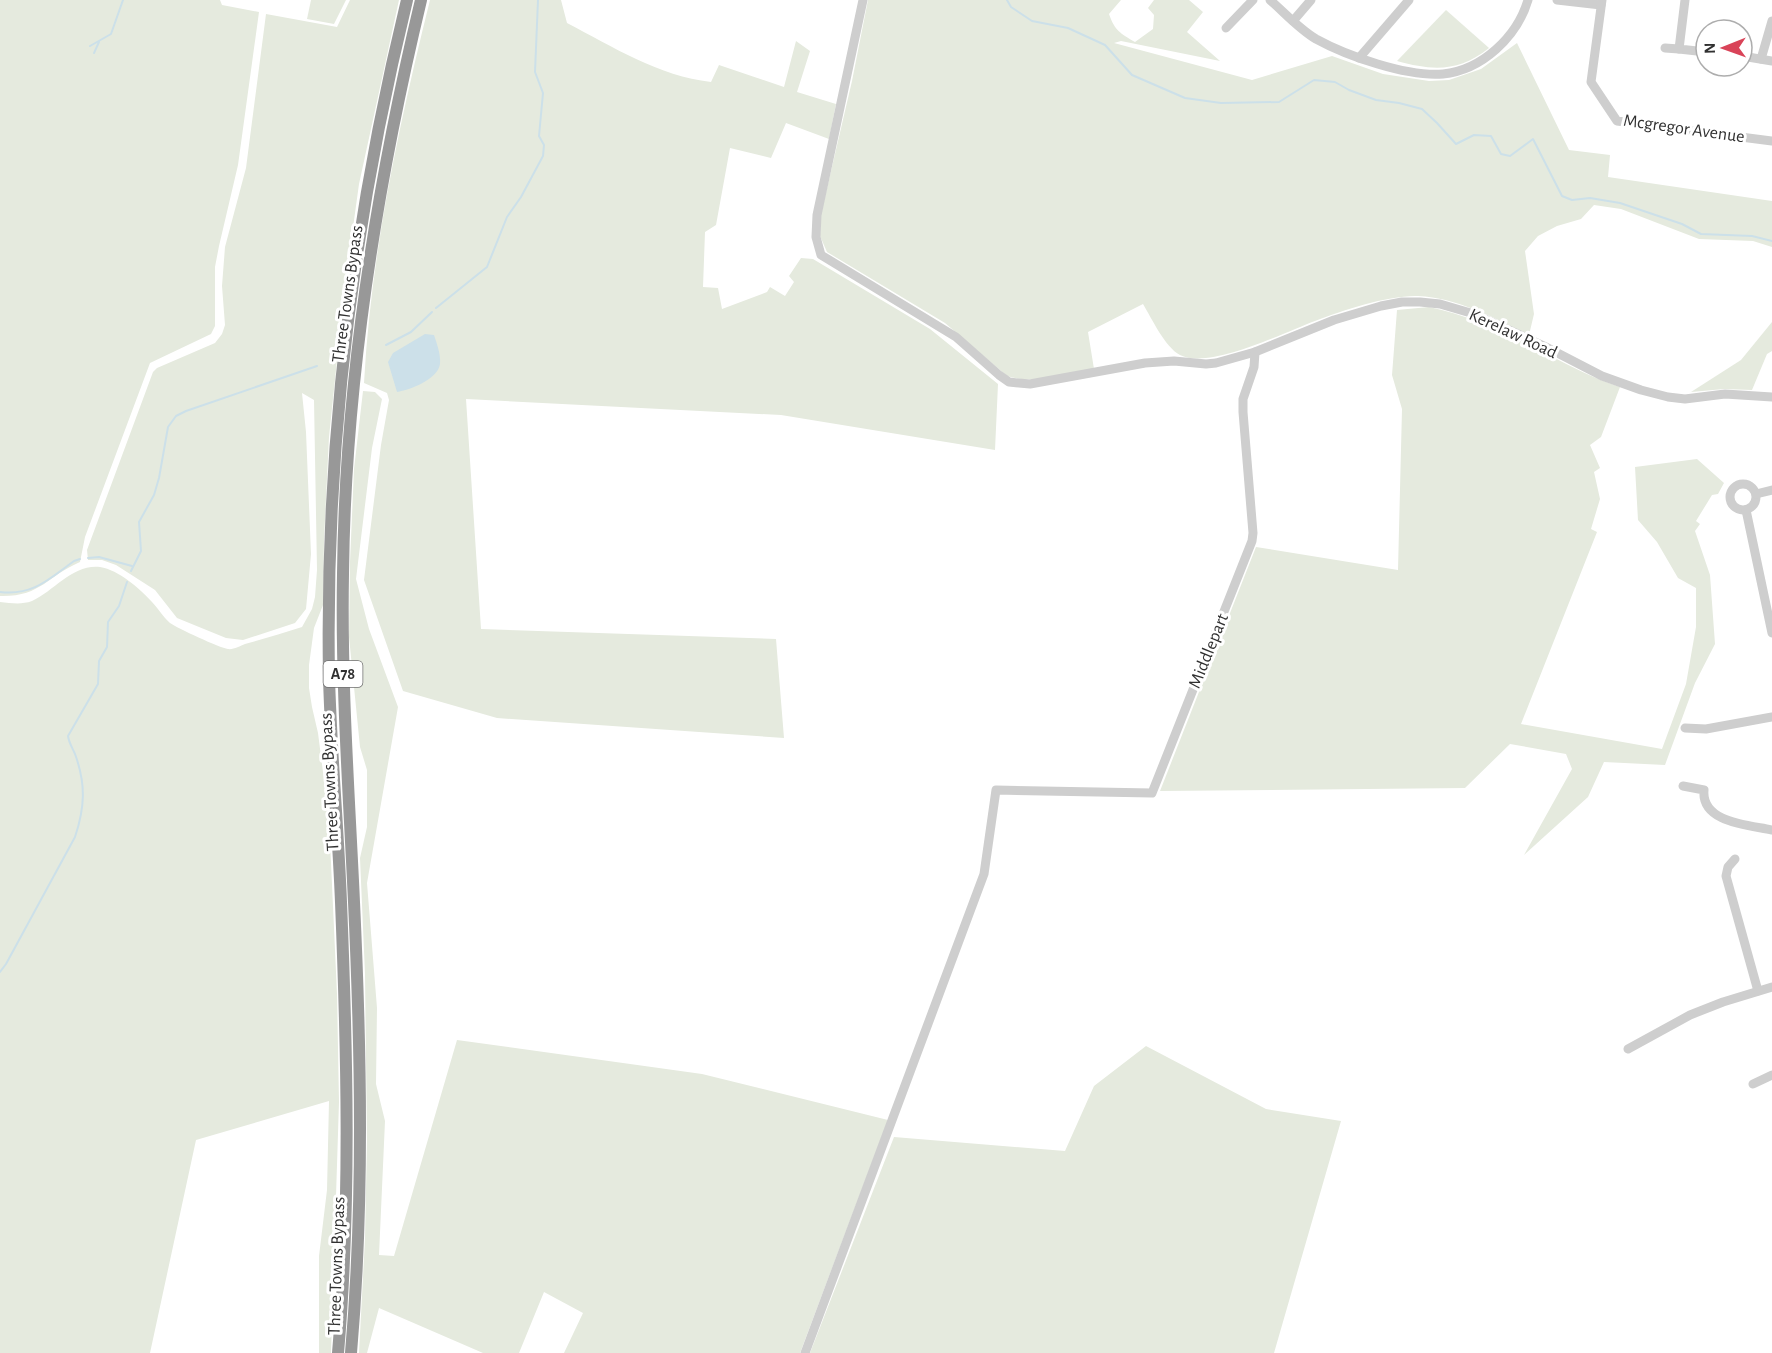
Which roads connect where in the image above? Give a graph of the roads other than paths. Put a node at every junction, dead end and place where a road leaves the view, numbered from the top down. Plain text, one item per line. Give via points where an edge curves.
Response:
1 (407, 0) edge
2 (421, 0) edge
3 (863, 0) edge
4 (1252, 0) edge
5 (1270, 0) edge
6 (1311, 0) edge
7 (1409, 0) edge
8 (1528, 0) edge
9 (1557, 0) edge
10 (1685, 0) edge
11 (1602, 3) edge
12 (1293, 21) junction
13 (1772, 21) edge
14 (1226, 28) dead end
15 (1665, 48) dead end
16 (1679, 49) junction
17 (1694, 51) edge
18 (1359, 58) junction
19 (1754, 58) edge
20 (1761, 59) junction
21 (1772, 60) edge
22 (1772, 141) edge
23 (1255, 352) junction
24 (1772, 397) edge
25 (1772, 490) edge
26 (1756, 494) junction
27 (1746, 510) junction
28 (1772, 633) edge
29 (1772, 717) edge
30 (1685, 728) dead end
31 (1683, 786) dead end
32 (1772, 830) edge
33 (1735, 859) dead end
34 (1772, 987) edge
35 (1758, 991) junction
36 (1628, 1049) dead end
37 (1771, 1078) edge
38 (1753, 1084) dead end
39 (338, 1353) edge
40 (351, 1353) edge
41 (805, 1353) edge

1 - 39 highway, Three Towns Bypass / A78 via 374,149 357,251 332,499 329,677 341,901 346,1126
2 - 40 highway, Three Towns Bypass / A78 via 387,153 370,253 345,498 343,677 358,1023 359,1200
3 - 23 street, Kerelaw Road via 817,215 816,237 821,255 956,337 1009,382 1030,384 1145,363 1206,364
4 - 14 street
5 - 12 street
6 - 12 street
7 - 18 street
8 - 18 street via 1502,45 1455,72 1427,74
9 - 11 street
10 - 16 street
11 - 22 street, Mcgregor Avenue via 1592,82 1617,121
12 - 18 street via 1317,39
13 - 20 street
15 - 16 street
16 - 17 street
19 - 20 street
20 - 21 street
23 - 24 street, Kerelaw Road via 1334,320 1381,306 1420,302 1474,314 1602,376 1641,390 1685,399 1725,394
23 - 41 street, Middlepart via 1243,399 1252,541 1152,794 996,790 984,874
25 - 26 street
26 - 27 street via 1754,506
26 - 27 street via 1745,483 1733,488 1732,504
27 - 28 street
29 - 30 street via 1706,729
31 - 32 street via 1704,790 1706,804 1727,821
33 - 35 street via 1726,876
34 - 35 street
35 - 36 street via 1690,1015
37 - 38 street

